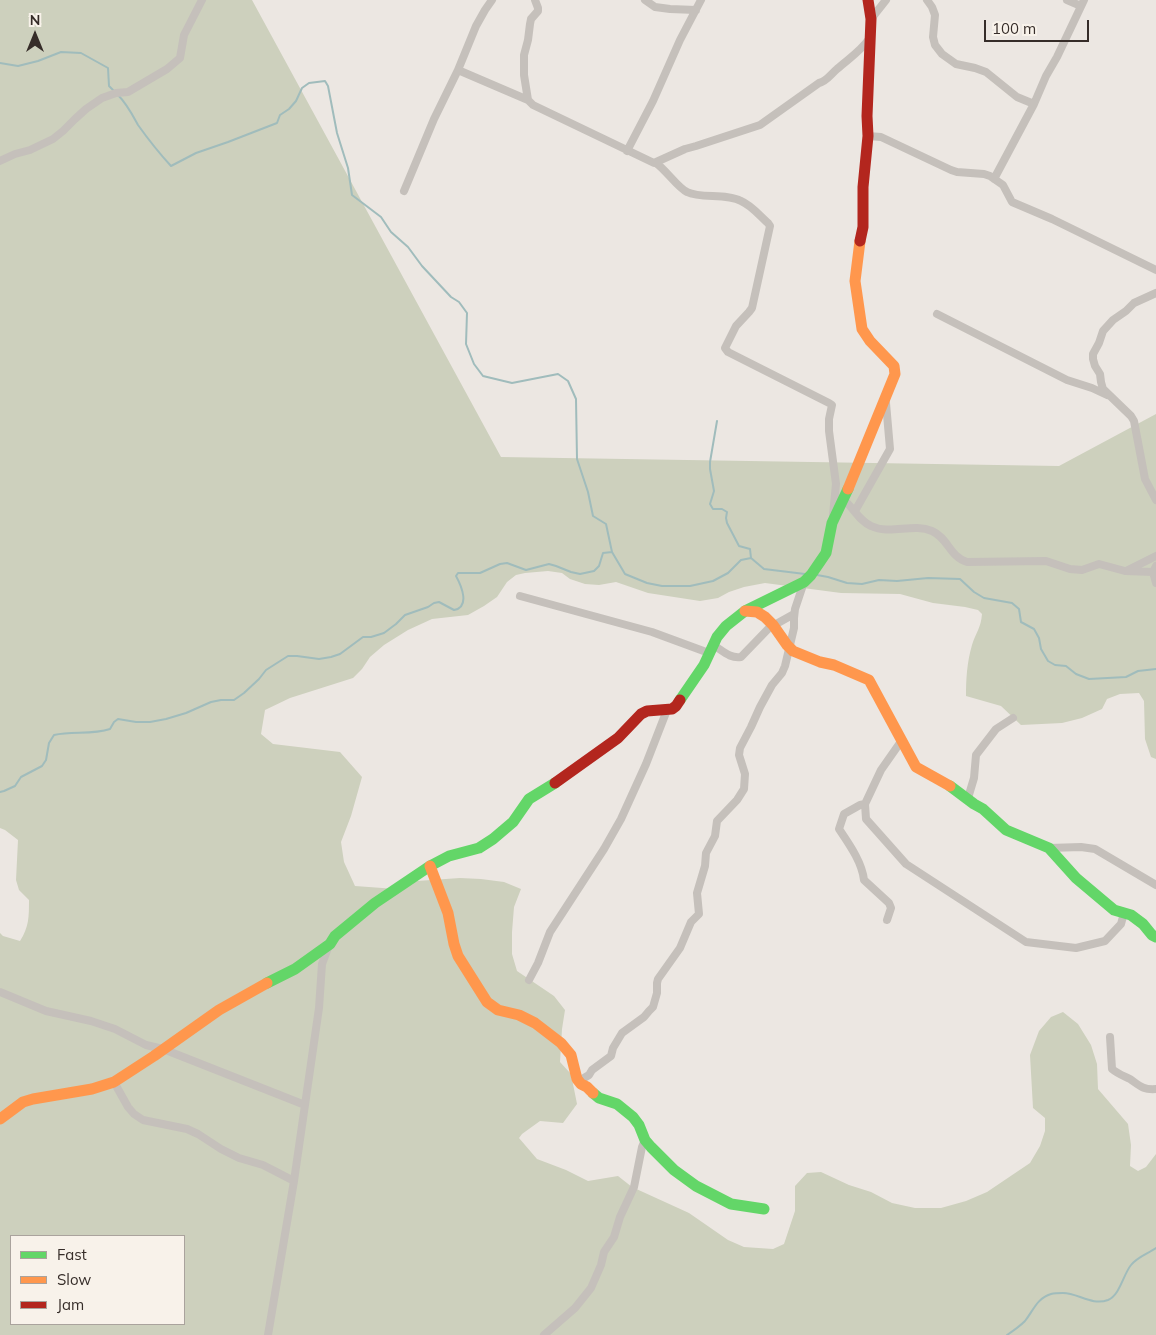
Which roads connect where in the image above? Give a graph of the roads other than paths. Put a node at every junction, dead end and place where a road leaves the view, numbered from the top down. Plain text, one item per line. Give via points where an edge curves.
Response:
1 (202, 0) edge
2 (492, 0) edge
3 (536, 0) edge
4 (645, 0) edge
5 (701, 0) edge
6 (868, 0) edge
7 (886, 0) edge
8 (927, 0) edge
9 (1067, 0) edge
10 (1083, 3) edge
11 (696, 10) junction
12 (871, 19) junction
13 (870, 38) junction
14 (458, 70) junction
15 (528, 100) junction
16 (1034, 104) junction
17 (868, 136) junction
18 (627, 151) junction
19 (0, 161) edge
20 (656, 163) junction
21 (994, 179) junction
22 (404, 191) dead end
23 (1156, 270) edge
24 (1156, 293) edge
25 (937, 314) dead end
26 (1109, 395) junction
27 (885, 398) junction
28 (843, 499) junction
29 (1156, 500) edge
30 (855, 511) junction
31 (832, 523) junction
32 (1156, 556) edge
33 (1154, 569) edge
34 (1125, 571) junction
35 (804, 582) junction
36 (1156, 583) edge
37 (520, 596) dead end
38 (744, 611) junction
39 (794, 614) junction
40 (772, 625) junction
41 (711, 649) junction
42 (790, 649) junction
43 (667, 710) junction
44 (1013, 718) dead end
45 (902, 740) junction
46 (968, 798) junction
47 (865, 804) junction
48 (1049, 848) junction
49 (430, 866) junction
50 (1156, 885) edge
51 (1124, 913) junction
52 (887, 920) dead end
53 (1156, 937) edge
54 (330, 944) junction
55 (530, 980) dead end
56 (0, 992) edge
57 (1110, 1037) dead end
58 (163, 1049) junction
59 (579, 1081) junction
60 (114, 1082) junction
61 (1156, 1089) edge
62 (305, 1105) junction
63 (0, 1120) edge
64 (645, 1140) junction
65 (294, 1181) junction
66 (764, 1209) dead end
67 (268, 1335) edge
68 (544, 1335) edge

1 - 19 street via 184,35 180,58 167,69 128,92 102,98 53,139
2 - 14 street via 476,26
3 - 15 street via 538,8 531,19 524,55
4 - 11 street via 655,7
5 - 11 street
6 - 12 street
7 - 12 street
8 - 16 street via 935,15 935,46 942,54 956,64 986,72 1017,97
9 - 10 street
10 - 16 street
11 - 18 street
12 - 13 street
13 - 17 street
13 - 20 street via 824,82 760,125 685,149
14 - 15 street
14 - 22 street
15 - 18 street
16 - 21 street
17 - 21 street via 881,138 951,170 984,174
17 - 27 street via 864,227 855,280 862,329 894,366 895,374
18 - 20 street
20 - 31 street via 685,192 737,199 770,226 752,308 734,330 725,348 832,405 829,431 836,484
21 - 23 street via 1002,185 1012,202
24 - 26 street via 1134,303 1103,331 1093,359 1103,389
25 - 26 street via 1067,380
26 - 29 street via 1134,421 1145,478
27 - 28 street
27 - 30 street via 890,449
28 - 30 street
28 - 31 street
30 - 34 street via 870,526 932,531 958,558 967,562 1046,562 1082,570 1099,564
31 - 35 street via 826,553
32 - 34 street
33 - 34 street
33 - 36 street
35 - 38 street
35 - 39 street
37 - 41 street
38 - 40 street via 760,613
38 - 41 street via 726,626
39 - 40 street
39 - 42 street
40 - 41 street via 741,657
40 - 42 street
41 - 43 street via 704,666 678,703
42 - 45 street via 869,680
42 - 59 street via 782,673 767,692 740,748 744,789 717,821 697,892 699,914 658,978 653,1008 622,1033 611,1056
43 - 49 street via 642,714 618,738 529,799 513,822 484,845
43 - 55 street via 621,819 550,932
44 - 46 street via 996,729 976,755
45 - 46 street via 916,767
45 - 47 street via 881,770
46 - 48 street via 1006,830
47 - 51 street via 866,819 906,864 1026,942 1076,948 1105,941 1121,924
47 - 52 street via 844,814 839,829 863,872 864,880 889,903 891,908
48 - 50 street via 1095,849
48 - 51 street via 1076,878 1114,910
49 - 54 street via 382,898 335,936
49 - 59 street via 448,913 458,956 487,1002 498,1010 535,1023 556,1039 571,1055
51 - 53 street via 1131,915
54 - 58 street via 295,970 219,1010
54 - 62 street via 322,964
56 - 58 street via 46,1011 115,1029 146,1045
57 - 61 street via 1112,1070 1138,1086
58 - 60 street
58 - 62 street
59 - 64 street via 599,1098 617,1104 633,1117
60 - 63 street via 23,1102
60 - 65 street via 128,1107 143,1120 188,1129 239,1158
62 - 65 street
64 - 66 street via 674,1170 696,1186 731,1204
64 - 68 street via 634,1187 614,1237 604,1252 592,1288
65 - 67 street

